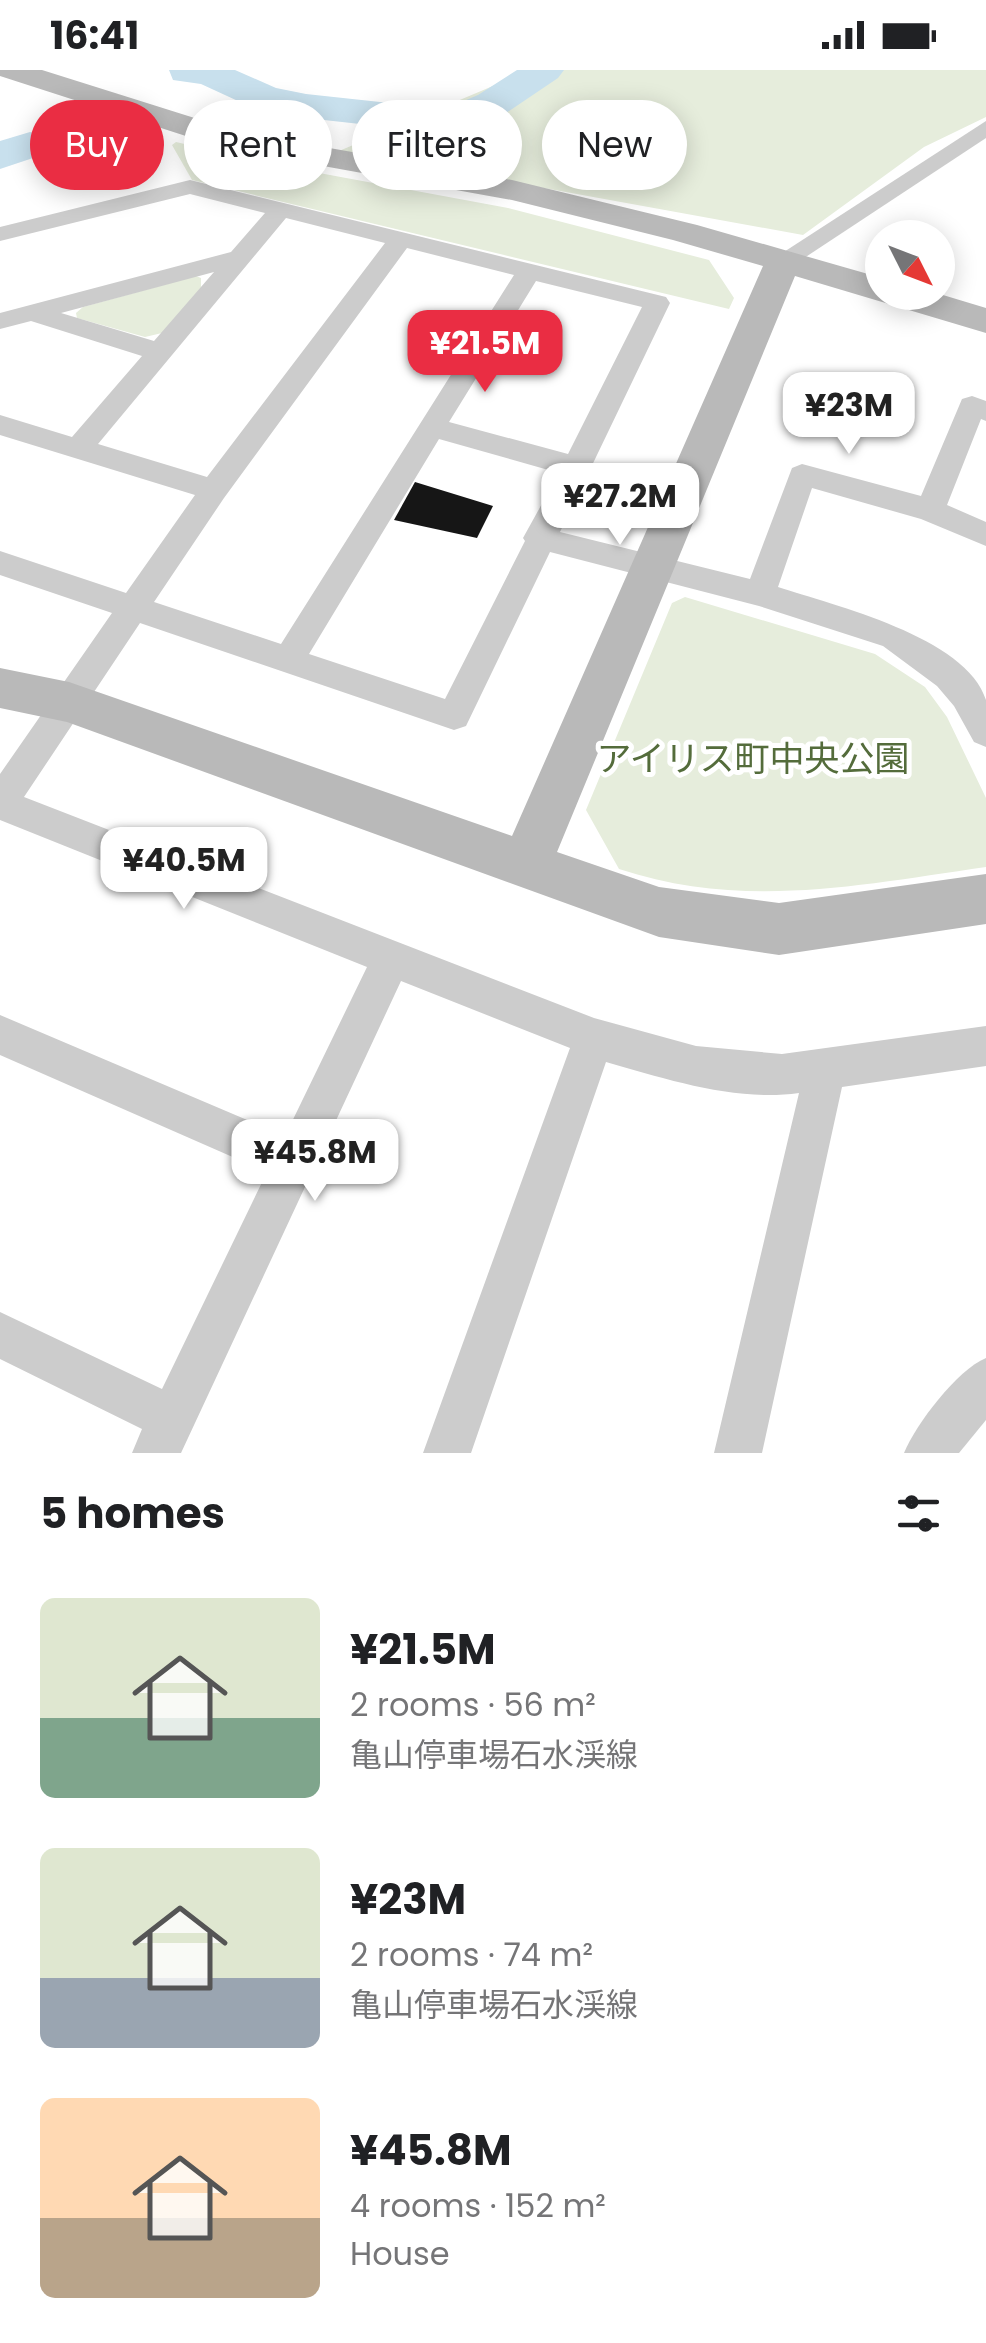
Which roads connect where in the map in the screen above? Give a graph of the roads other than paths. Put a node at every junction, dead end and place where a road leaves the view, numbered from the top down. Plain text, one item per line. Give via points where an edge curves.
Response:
1 (12, 70) edge
2 (986, 128) edge
3 (281, 209) junction
4 (0, 234) edge
5 (401, 239) junction
6 (237, 258) junction
7 (783, 261) junction
8 (529, 271) junction
9 (865, 285) edge
10 (952, 310) edge
11 (32, 312) junction
12 (986, 320) edge
13 (0, 321) edge
14 (159, 352) junction
15 (986, 411) edge
16 (0, 425) edge
17 (432, 426) junction
18 (80, 446) junction
19 (576, 468) junction
20 (214, 490) junction
21 (930, 510) junction
22 (986, 535) edge
23 (538, 538) junction
24 (0, 563) edge
25 (653, 565) junction
26 (760, 594) junction
27 (130, 609) junction
28 (288, 659) junction
29 (0, 688) edge
30 (69, 702) junction
31 (986, 732) edge
32 (0, 804) edge
33 (526, 866) junction
34 (986, 899) edge
35 (392, 957) junction
36 (0, 1034) edge
37 (594, 1038) junction
38 (986, 1046) edge
39 (825, 1070) junction
40 (295, 1162) junction
41 (0, 1334) edge
42 (986, 1382) edge
43 (164, 1436) edge
44 (447, 1453) edge
45 (738, 1453) edge
46 (928, 1453) edge

1 - 7 street via 234,142 512,190
2 - 7 street
3 - 4 street via 190,187
3 - 5 street
3 - 6 street
5 - 8 street
5 - 20 street
6 - 11 street
6 - 14 street
7 - 9 street
7 - 25 street
8 - 17 street
8 - 19 street via 657,303
10 - 12 street
11 - 13 street
11 - 14 street
14 - 18 street
15 - 21 street via 972,406
16 - 18 street
17 - 19 street
17 - 28 street
18 - 20 street
19 - 23 street
20 - 27 street
21 - 22 street
21 - 26 street via 802,475
23 - 25 street
23 - 28 street via 454,716
24 - 27 street
25 - 26 street
25 - 33 street
26 - 31 street via 872,628 919,652 958,686
27 - 28 street
27 - 30 street
29 - 30 street
30 - 32 street
30 - 33 street
32 - 35 street
33 - 34 street via 659,912 779,929
35 - 37 street
35 - 40 street
36 - 40 street
37 - 39 street via 737,1073
37 - 44 street
38 - 39 street
39 - 45 street
40 - 43 street
41 - 43 street
42 - 46 street

